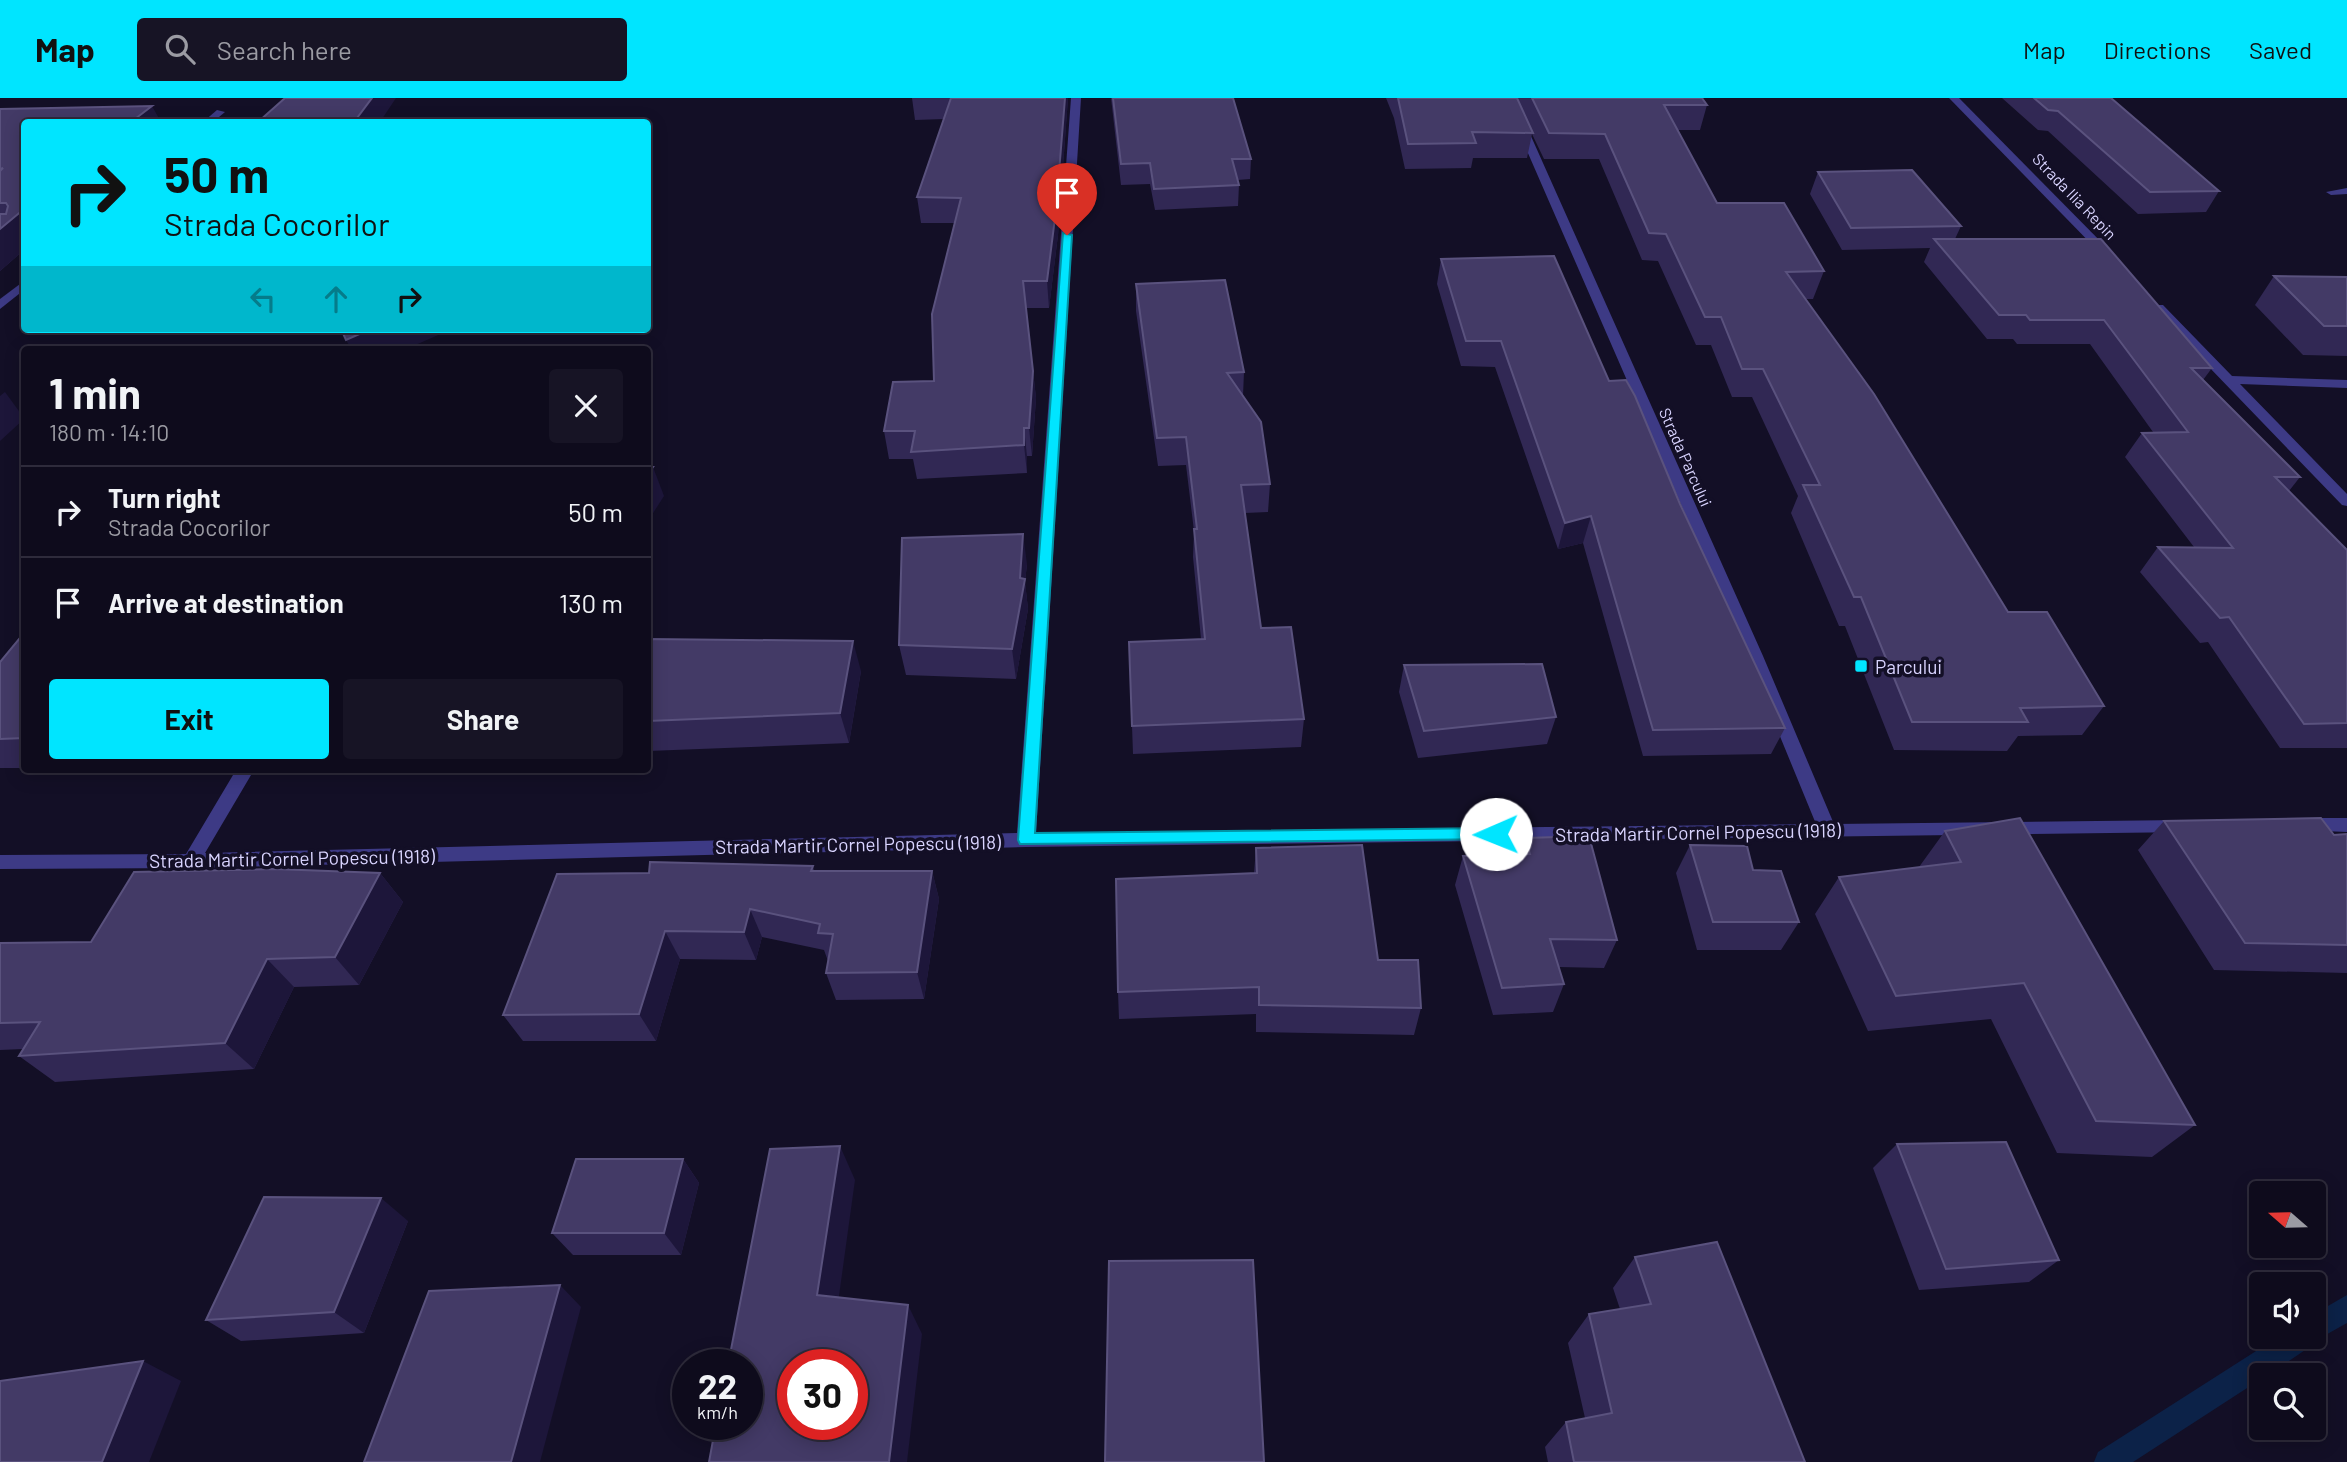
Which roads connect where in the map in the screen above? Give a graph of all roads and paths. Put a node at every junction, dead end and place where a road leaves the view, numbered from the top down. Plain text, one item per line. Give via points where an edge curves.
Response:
1 (1076, 98) edge
2 (1509, 98) edge
3 (1954, 98) edge
4 (220, 112) dead end
5 (212, 119) edge
6 (2347, 191) edge
7 (2331, 192) dead end
8 (2116, 264) edge
9 (21, 286) edge
10 (2153, 302) edge
11 (0, 304) edge
12 (2229, 380) junction
13 (2347, 384) edge
14 (2347, 502) edge
15 (243, 773) edge
16 (2292, 825) edge
17 (2347, 825) edge
18 (2197, 827) edge
19 (1828, 831) junction
20 (1026, 840) junction
21 (191, 860) junction
22 (0, 862) edge

1 - 20 street
2 - 19 street, Strada Parcului
3 - 8 street, Strada Ilia Repin
4 - 5 street
6 - 7 street
9 - 11 street
10 - 12 street
12 - 13 street
12 - 14 street
15 - 21 street
16 - 17 street
18 - 19 street, Strada Martir Cornel Popescu (1918)
19 - 20 street, Strada Martir Cornel Popescu (1918)
20 - 21 street, Strada Martir Cornel Popescu (1918)
21 - 22 street, Strada Martir Cornel Popescu (1918)

